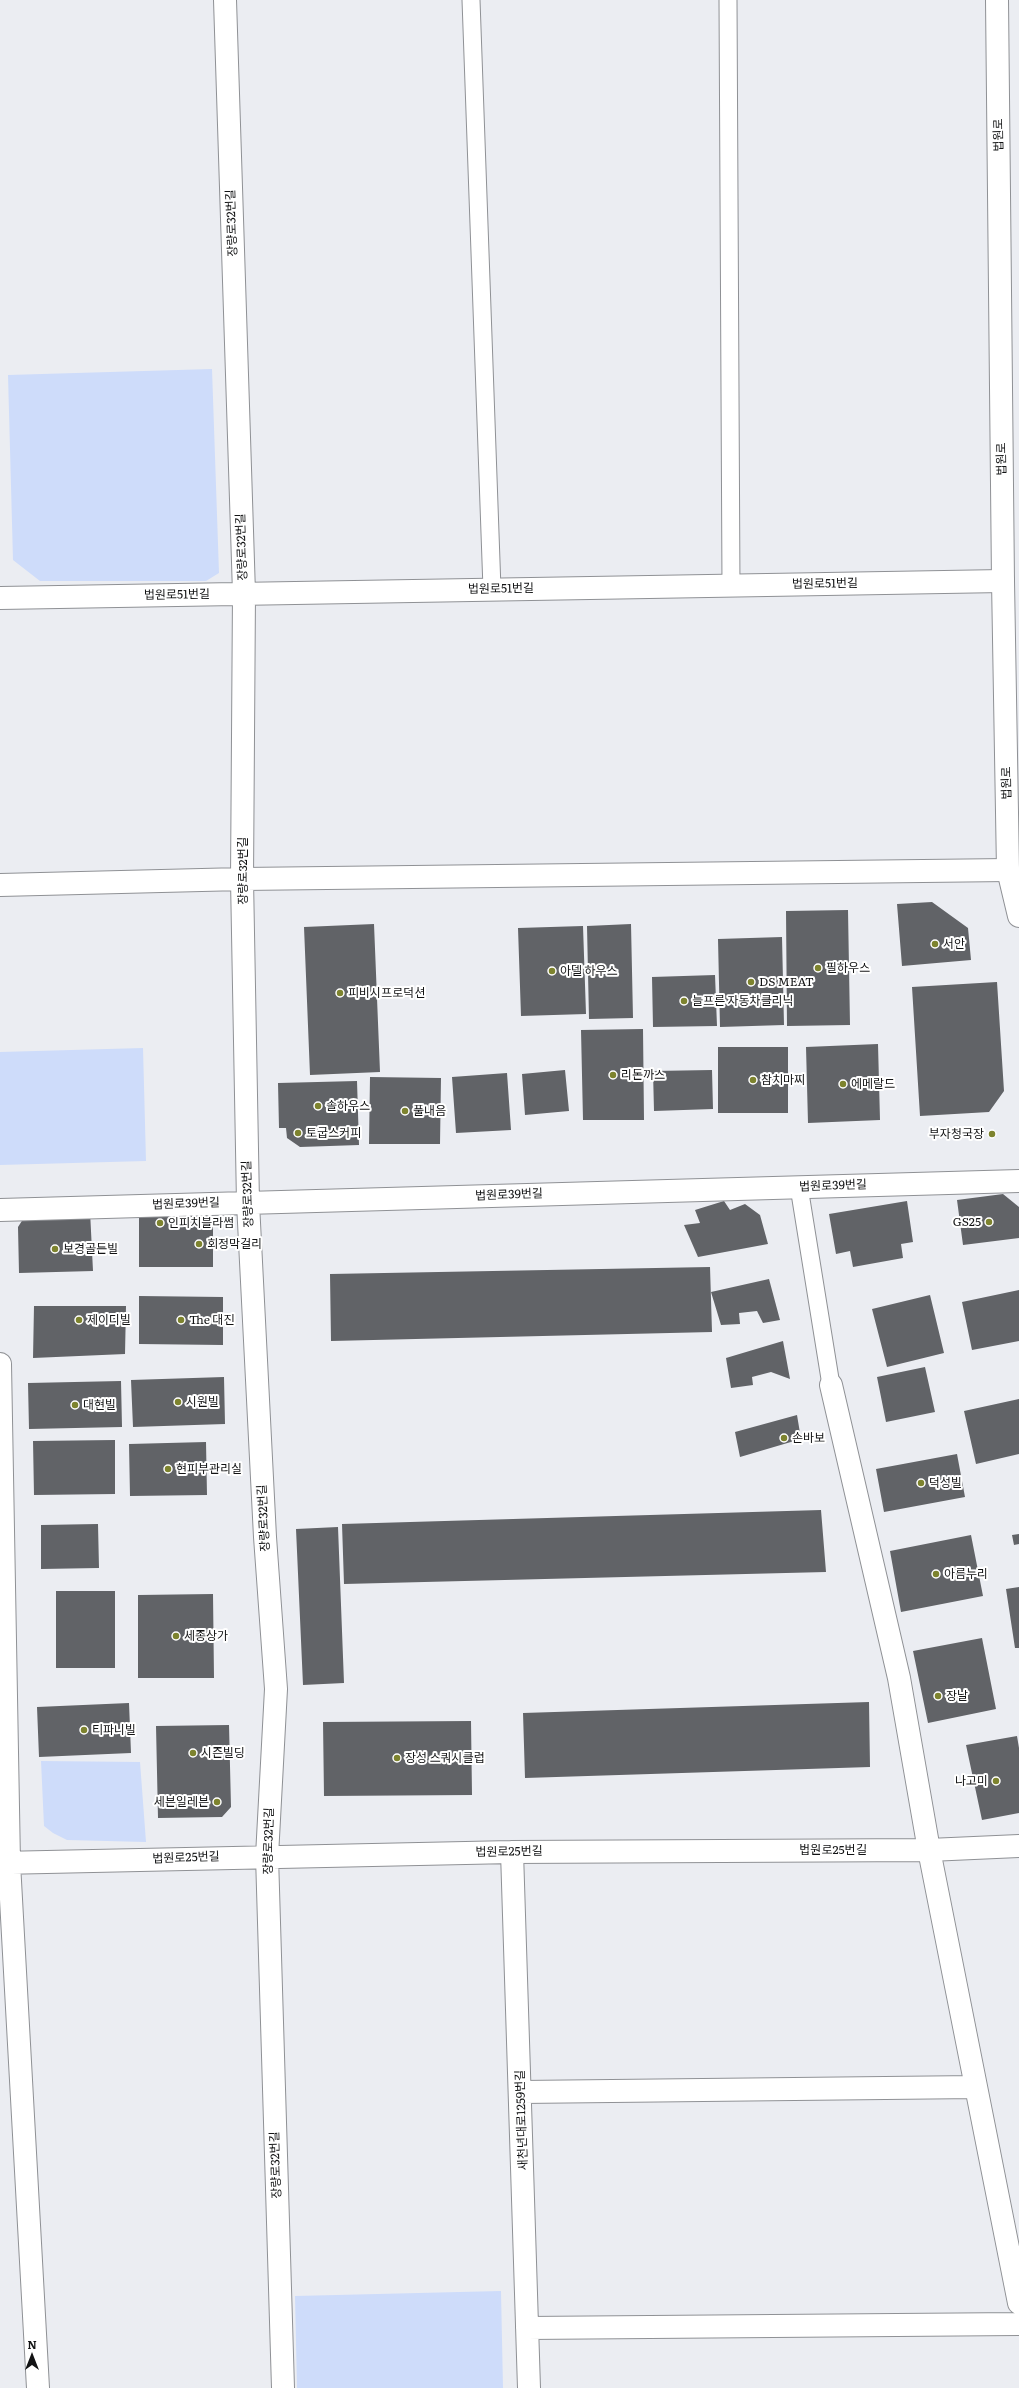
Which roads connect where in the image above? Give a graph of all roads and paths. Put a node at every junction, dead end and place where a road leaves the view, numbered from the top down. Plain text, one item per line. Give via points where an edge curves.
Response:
1 (225, 0) edge
2 (471, 0) edge
3 (728, 0) edge
4 (997, 0) edge
5 (1003, 581) junction
6 (731, 586) junction
7 (492, 589) junction
8 (244, 594) junction
9 (0, 598) edge
10 (1008, 870) junction
11 (242, 879) junction
12 (0, 885) edge
13 (1019, 916) edge
14 (1019, 1181) edge
15 (799, 1187) junction
16 (248, 1203) junction
17 (0, 1210) edge
18 (0, 1364) edge
19 (831, 1385) joint
20 (1019, 1846) edge
21 (929, 1850) junction
22 (512, 1852) junction
23 (267, 1856) junction
24 (5, 1863) edge
25 (976, 2087) junction
26 (521, 2092) junction
27 (1019, 2303) edge
28 (1019, 2324) edge
29 (527, 2328) junction
30 (38, 2388) edge
31 (283, 2388) edge
32 (529, 2388) edge

1 - 8 street, 장량로32번길
2 - 7 lane
3 - 6 lane
4 - 5 street, 법원로
5 - 6 street, 법원로51번길
5 - 10 street, 법원로
6 - 7 street, 법원로51번길
7 - 8 street, 법원로51번길
8 - 9 street, 법원로51번길
8 - 11 street, 장량로32번길
10 - 11 street
10 - 13 street, 법원로
11 - 12 street
11 - 16 street, 장량로32번길
14 - 15 street, 법원로39번길
15 - 16 street, 법원로39번길
15 - 19 lane
16 - 17 street, 법원로39번길
16 - 23 street, 장량로32번길 via 265,1537 276,1689
18 - 24 street
19 - 21 street via 899,1678
20 - 21 street, 법원로25번길
21 - 22 street, 법원로25번길
21 - 25 street
22 - 23 street, 법원로25번길
22 - 26 street, 새천년대로1259번길
23 - 24 street, 법원로25번길
23 - 31 street, 장량로32번길
24 - 30 street
25 - 26 street
25 - 27 street
26 - 29 street, 새천년대로1259번길
28 - 29 street
29 - 32 street, 새천년대로1259번길

